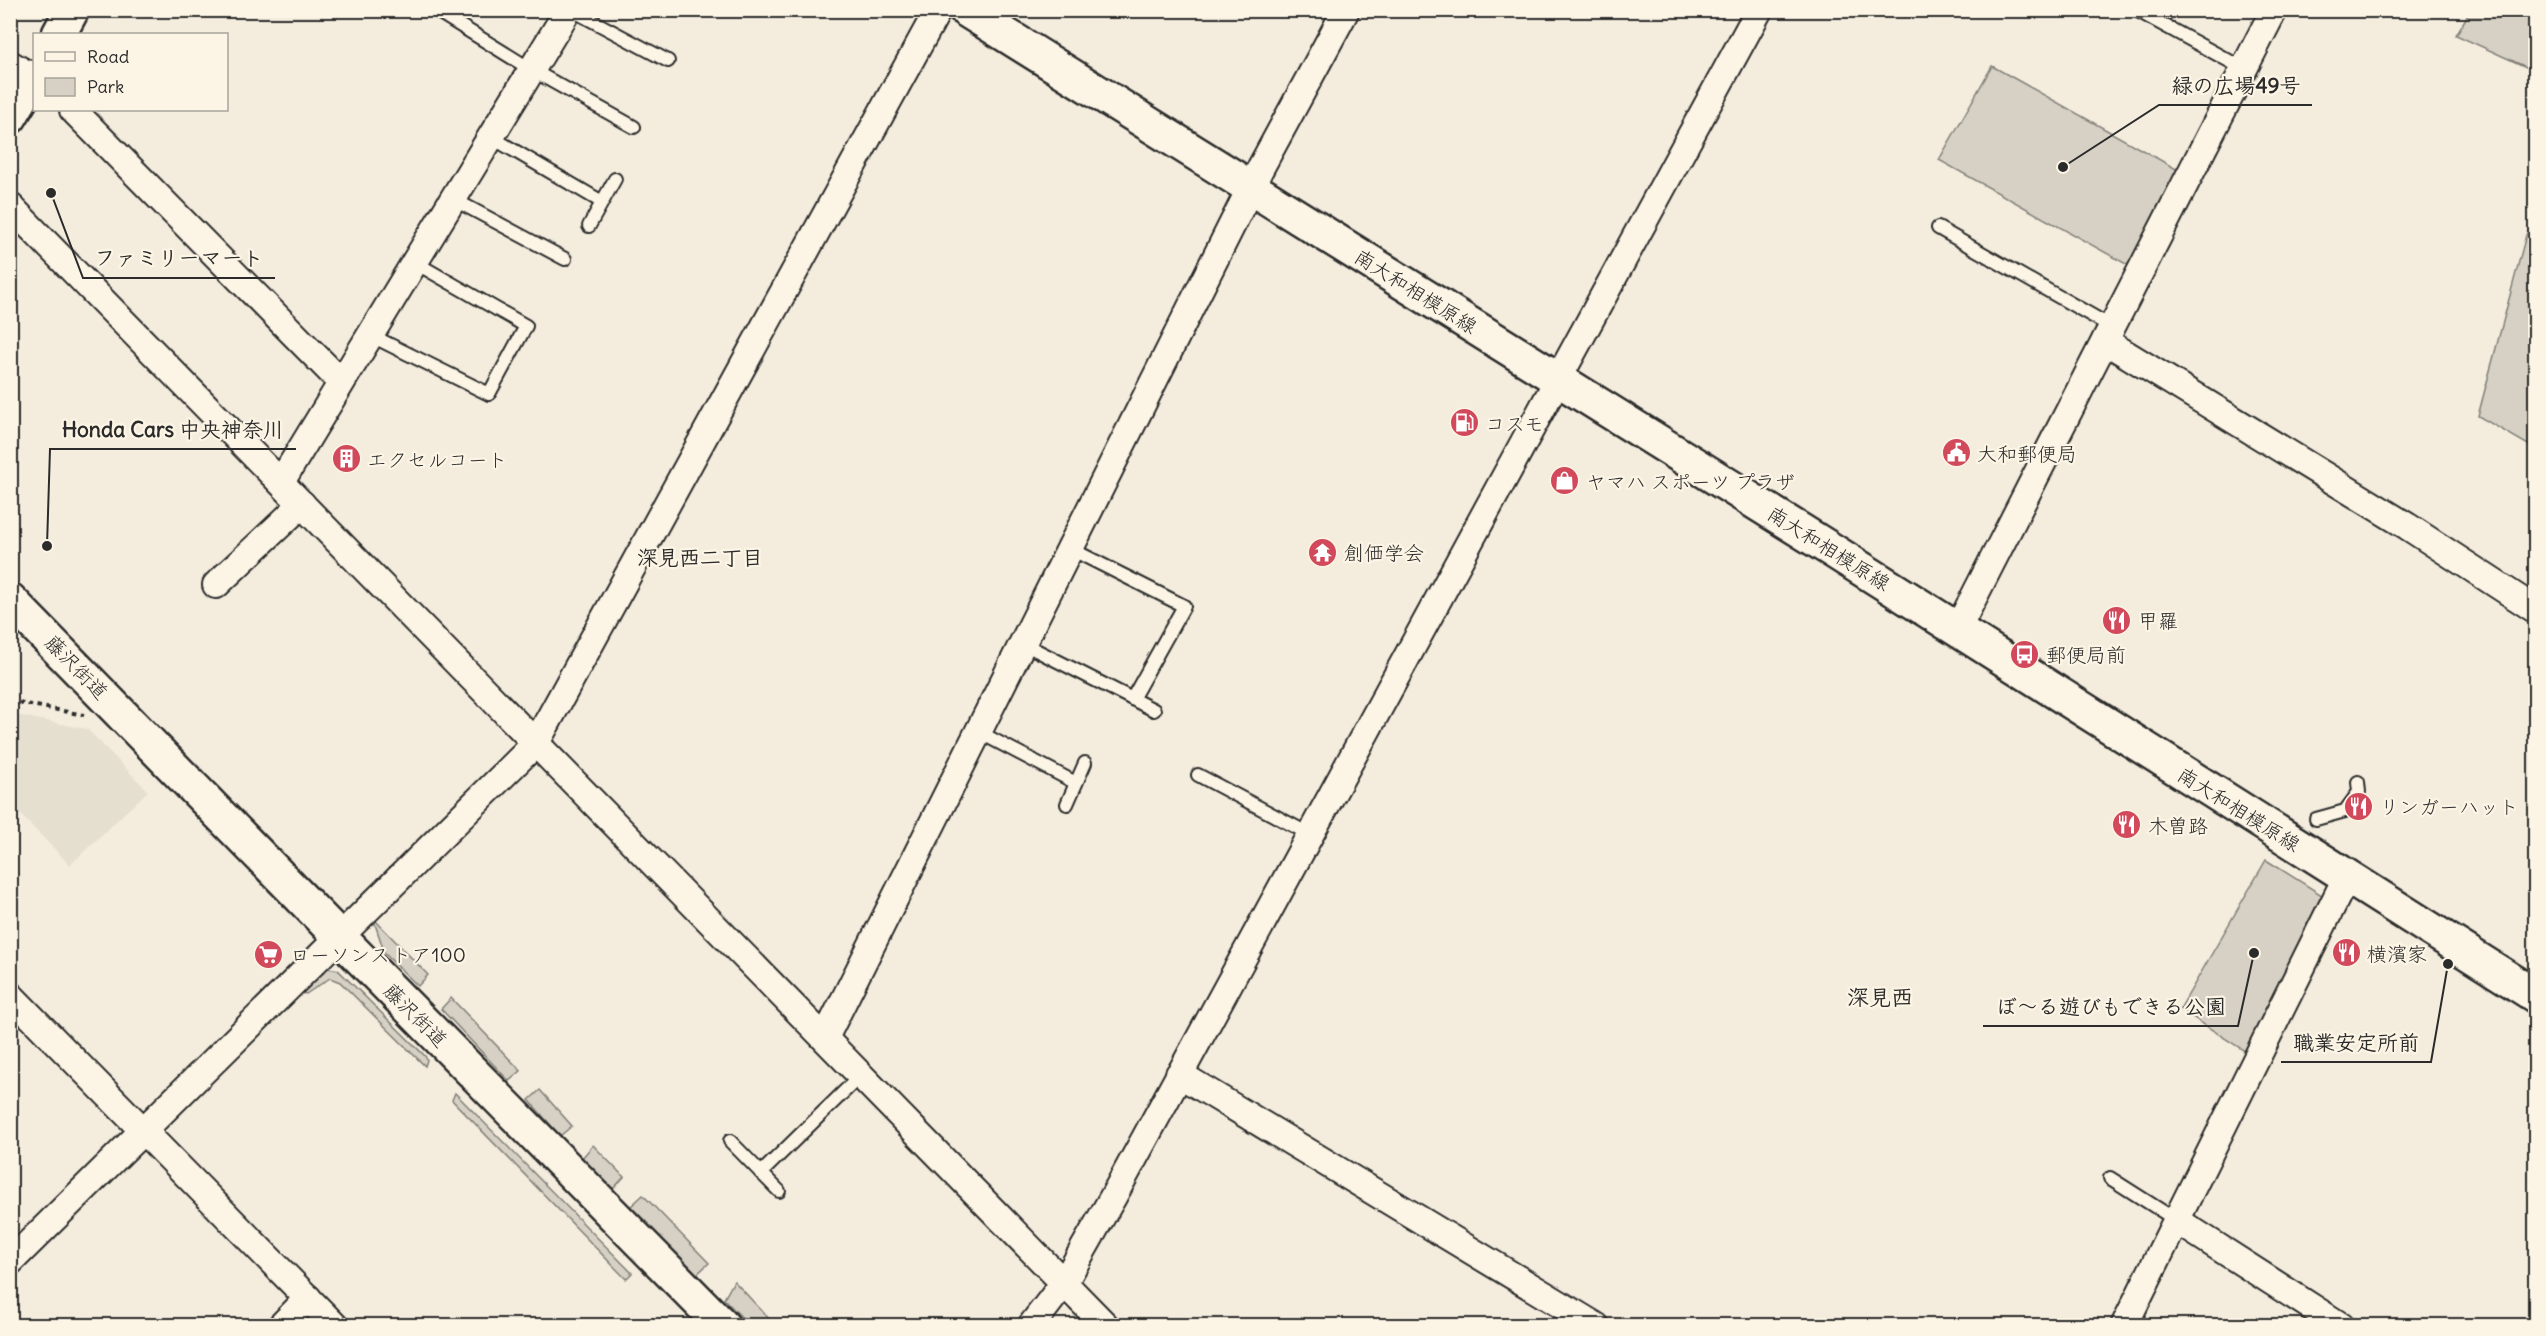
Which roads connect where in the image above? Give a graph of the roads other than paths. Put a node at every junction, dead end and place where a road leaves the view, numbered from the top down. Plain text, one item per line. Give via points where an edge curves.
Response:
1 (72, 10) edge
2 (435, 10) edge
3 (566, 10) edge
4 (572, 10) edge
5 (938, 10) edge
6 (966, 10) edge
7 (1346, 10) edge
8 (1759, 10) edge
9 (2136, 10) edge
10 (2274, 10) edge
11 (60, 33) edge
12 (668, 61) dead end
13 (10, 64) edge
14 (2244, 69) junction
15 (532, 70) junction
16 (33, 77) edge
17 (33, 80) edge
18 (74, 111) edge
19 (10, 117) edge
20 (634, 127) dead end
21 (491, 137) junction
22 (615, 179) dead end
23 (1251, 188) junction
24 (453, 199) junction
25 (602, 201) junction
26 (10, 206) edge
27 (589, 226) dead end
28 (1938, 228) dead end
29 (565, 260) dead end
30 (414, 262) junction
31 (2108, 334) junction
32 (370, 335) junction
33 (1558, 379) junction
34 (341, 382) junction
35 (281, 482) junction
36 (302, 504) junction
37 (1071, 549) junction
38 (216, 585) dead end
39 (10, 600) edge
40 (2535, 610) edge
41 (1957, 630) junction
42 (1024, 644) junction
43 (1132, 699) junction
44 (1154, 710) dead end
45 (977, 731) junction
46 (536, 743) junction
47 (1086, 763) dead end
48 (1198, 775) dead end
49 (2358, 782) dead end
50 (1077, 783) junction
51 (1067, 804) dead end
52 (2316, 819) dead end
53 (1309, 834) junction
54 (2347, 876) junction
55 (340, 937) junction
56 (10, 995) edge
57 (2535, 996) edge
58 (825, 1038) junction
59 (1179, 1074) junction
60 (861, 1075) junction
61 (144, 1131) junction
62 (730, 1141) dead end
63 (761, 1173) junction
64 (2110, 1178) dead end
65 (778, 1191) dead end
66 (2176, 1220) junction
67 (10, 1262) edge
68 (1064, 1283) junction
69 (308, 1298) junction
70 (281, 1326) edge
71 (335, 1326) edge
72 (723, 1326) edge
73 (1031, 1326) edge
74 (1106, 1326) edge
75 (1596, 1326) edge
76 (2124, 1326) edge
77 (2341, 1326) edge

1 - 11 main road
2 - 15 lane
3 - 15 street
4 - 12 lane
5 - 46 street
6 - 23 main road, 南大和相模原線
7 - 23 street
8 - 33 street
9 - 14 lane
10 - 14 street
13 - 16 street
14 - 31 street
15 - 20 lane
15 - 21 street
17 - 19 main road
18 - 34 street
21 - 24 street
21 - 25 lane
22 - 25 lane
23 - 33 main road, 南大和相模原線
23 - 37 street
24 - 29 lane
24 - 30 street
25 - 27 lane
26 - 35 street
28 - 31 lane
30 - 32 street
30 - 32 lane via 526,326 489,394
31 - 40 street
31 - 41 street
32 - 34 street
33 - 41 main road, 南大和相模原線
33 - 53 street
34 - 35 street
35 - 36 street
36 - 38 street
36 - 46 street
37 - 42 street
37 - 43 lane via 1184,606
39 - 55 main road, 藤沢街道
41 - 54 main road, 南大和相模原線
42 - 43 lane
42 - 45 street
43 - 44 lane
45 - 50 lane
45 - 58 street
46 - 55 street
46 - 58 street
47 - 50 lane
48 - 53 lane
49 - 52 lane via 2359,792 2345,811
50 - 51 lane
53 - 59 street
54 - 57 main road, 南大和相模原線
54 - 66 street
55 - 61 street
55 - 72 main road, 藤沢街道
56 - 61 street
58 - 60 street
59 - 68 street
59 - 75 street
60 - 63 lane
60 - 68 street
61 - 67 street
61 - 69 street
62 - 63 lane
63 - 65 lane
64 - 66 lane
66 - 76 street
66 - 77 street
68 - 73 street
68 - 74 street
69 - 70 street
69 - 71 street

